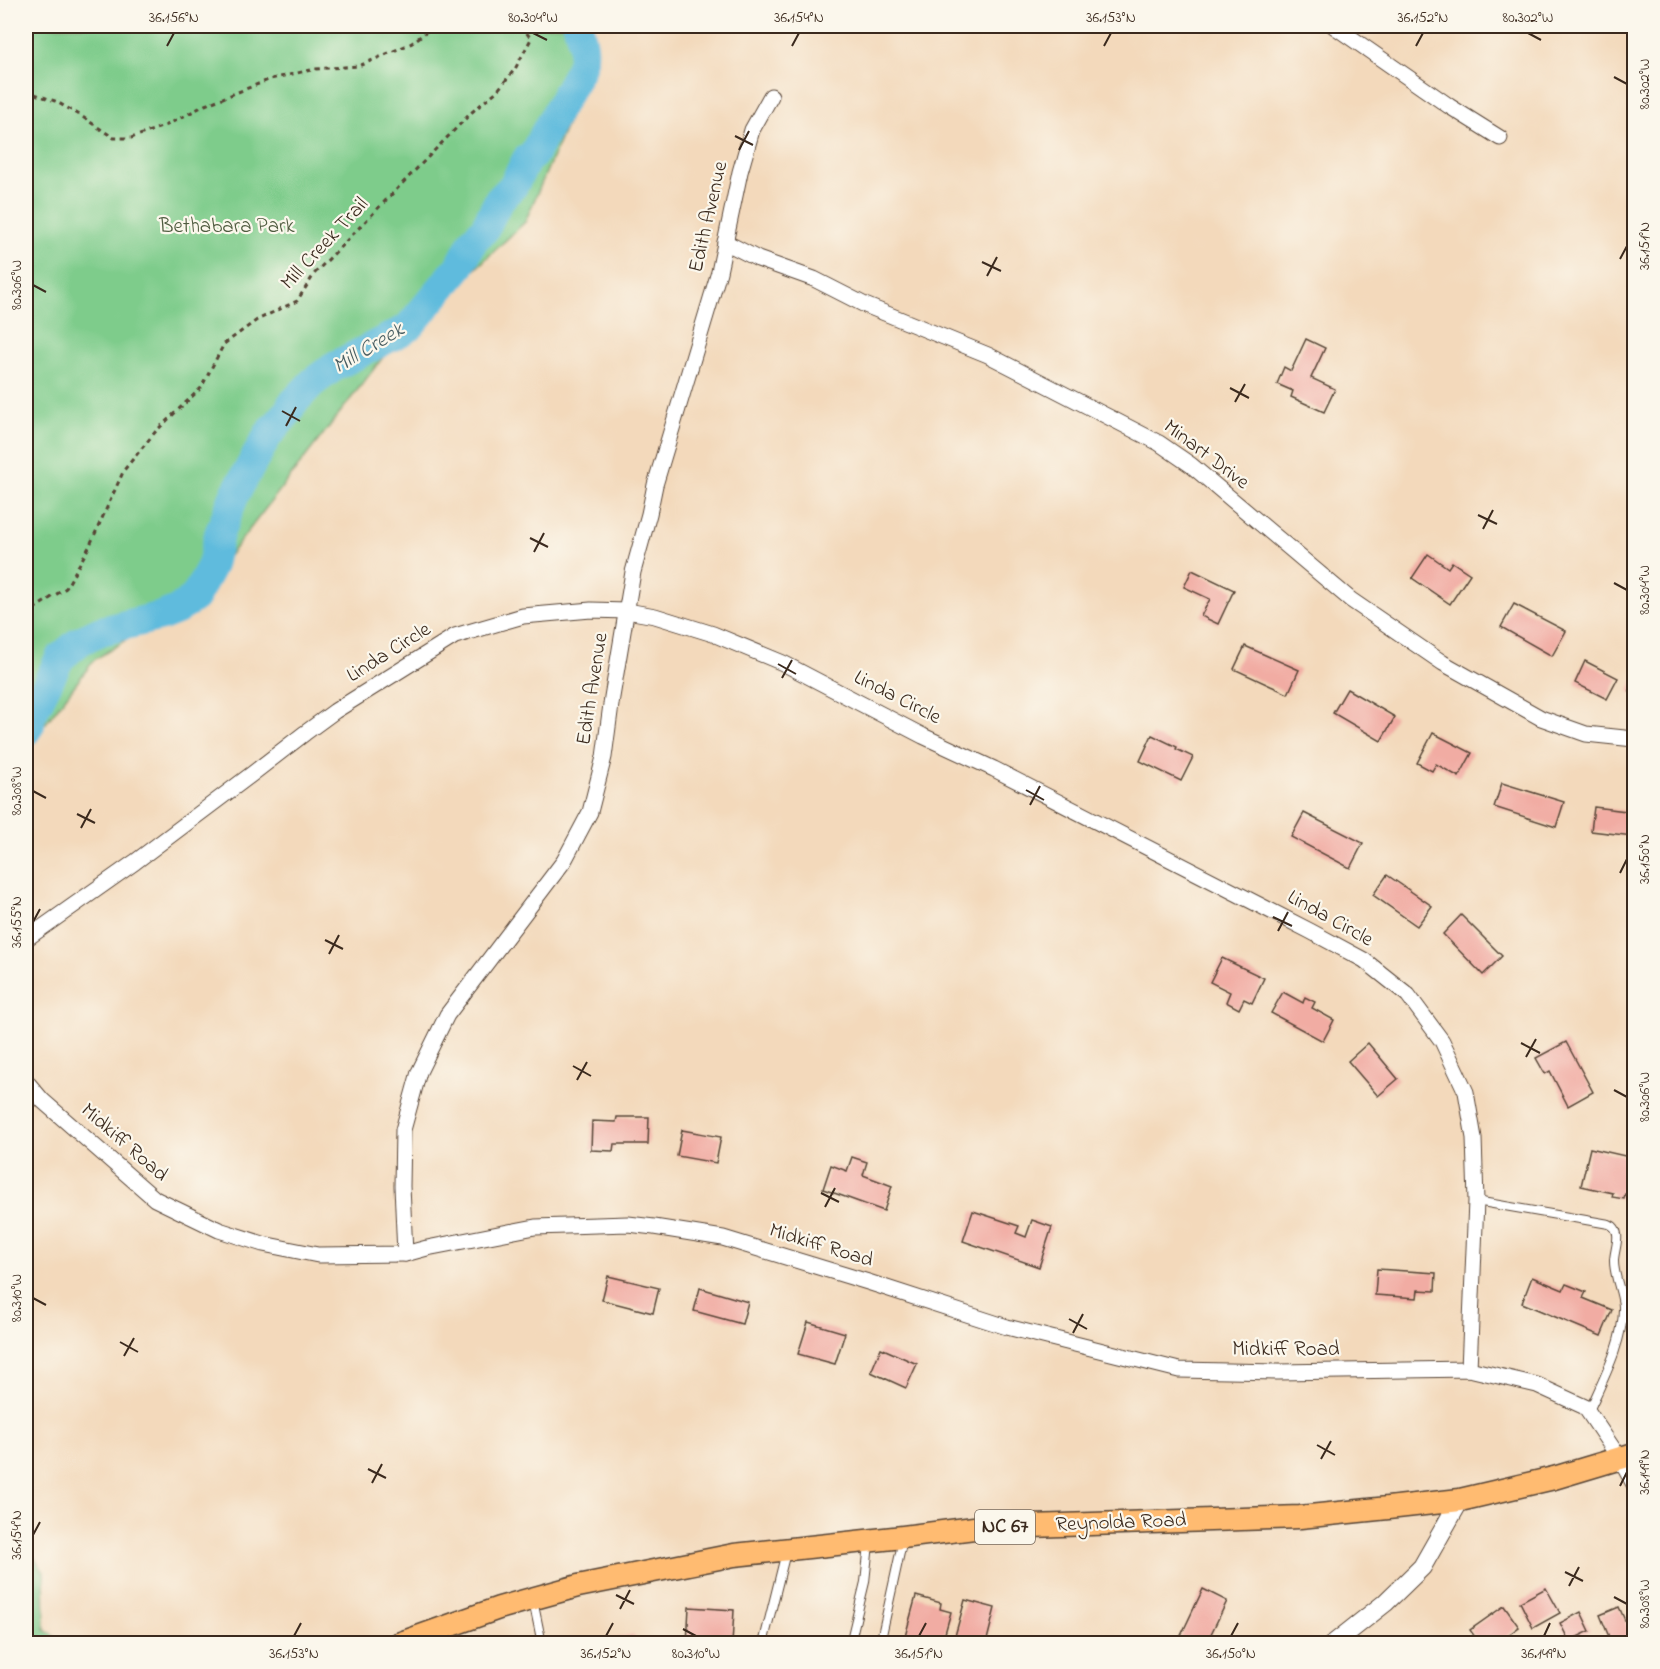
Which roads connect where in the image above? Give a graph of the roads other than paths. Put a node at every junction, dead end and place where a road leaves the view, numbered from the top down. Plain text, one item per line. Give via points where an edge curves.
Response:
1 (1334, 26) edge
2 (771, 96) dead end
3 (1500, 138) dead end
4 (725, 242) junction
5 (627, 611) junction
6 (1635, 739) edge
7 (26, 939) edge
8 (26, 1081) edge
9 (1476, 1201) junction
10 (405, 1254) junction
11 (1469, 1369) junction
12 (1588, 1412) junction
13 (1627, 1456) edge
14 (1635, 1484) edge
15 (1460, 1500) junction
16 (903, 1537) junction
17 (870, 1540) junction
18 (786, 1549) junction
19 (532, 1599) junction
20 (398, 1644) edge
21 (542, 1644) edge
22 (763, 1644) edge
23 (850, 1644) edge
24 (880, 1644) edge
25 (1332, 1644) edge

1 - 3 street
2 - 4 street, Edith Avenue via 752,130
4 - 5 street, Edith Avenue via 655,485
4 - 6 street, Minart Drive via 988,355 1159,443 1191,465 1351,600 1443,663 1541,718 1586,734
5 - 7 street, Linda Circle via 523,616 455,636 335,711
5 - 9 street, Linda Circle via 713,634 783,663 1364,960 1408,995 1442,1041 1466,1092 1474,1138
5 - 10 street, Edith Avenue via 604,757 590,812 564,861 447,1015 419,1072 403,1130
8 - 10 street, Midkiff Road via 43,1101 156,1199 219,1230 318,1255
9 - 11 street, Linda Circle
9 - 12 lane via 1614,1226 1616,1279 1623,1305 1621,1326 1609,1368
10 - 11 street, Midkiff Road via 535,1227 628,1224 723,1238 1007,1327 1179,1370
11 - 12 street, Midkiff Road via 1537,1385 1585,1407
12 - 13 street, Midkiff Road
13 - 14 street, Midkiff Road
13 - 15 main road, Reynolda Road / NC 67
15 - 16 main road, Reynolda Road / NC 67 via 1300,1517 974,1528
15 - 25 street via 1422,1567 1385,1603
16 - 17 main road, Reynolda Road / NC 67
16 - 24 lane
17 - 18 main road, Reynolda Road / NC 67
17 - 23 lane via 865,1582
18 - 19 main road, Reynolda Road / NC 67 via 711,1559
18 - 22 lane
19 - 20 main road, Reynolda Road / NC 67
19 - 21 lane

